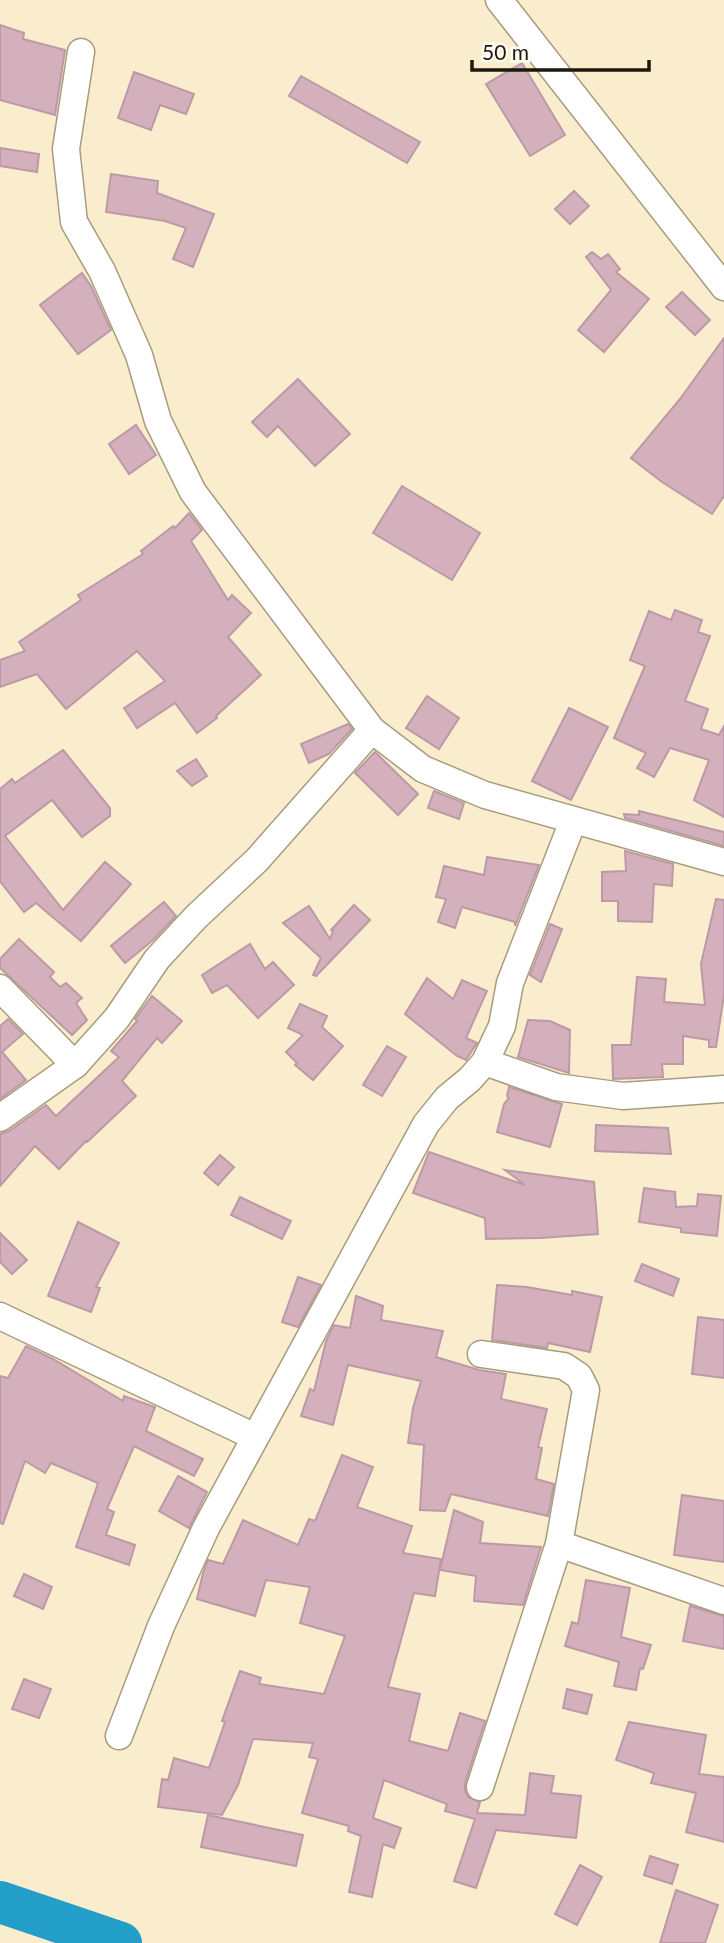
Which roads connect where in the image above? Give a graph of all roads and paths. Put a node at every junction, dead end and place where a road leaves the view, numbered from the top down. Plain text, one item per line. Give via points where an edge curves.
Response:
1 (499, 0) edge
2 (81, 52) dead end
3 (724, 287) edge
4 (372, 730) junction
5 (573, 821) junction
6 (724, 862) edge
7 (0, 988) edge
8 (485, 1062) junction
9 (75, 1065) junction
10 (724, 1089) edge
11 (0, 1118) edge
12 (0, 1317) edge
13 (481, 1354) dead end
14 (256, 1437) junction
15 (559, 1544) junction
16 (724, 1601) edge
17 (118, 1736) dead end
18 (480, 1787) dead end

1 - 3 street
2 - 4 street via 66,149 74,222 102,271 139,355 159,421 193,492
4 - 5 street via 423,769 485,795
4 - 9 street via 257,860 157,959 117,1018
5 - 6 street
5 - 8 street via 510,983 502,1026
7 - 9 street
8 - 10 street via 555,1087 623,1096
8 - 14 street via 426,1124
9 - 11 street
12 - 14 street
13 - 15 street via 564,1366 579,1376 586,1390
14 - 17 street via 166,1614
15 - 16 street
15 - 18 street

